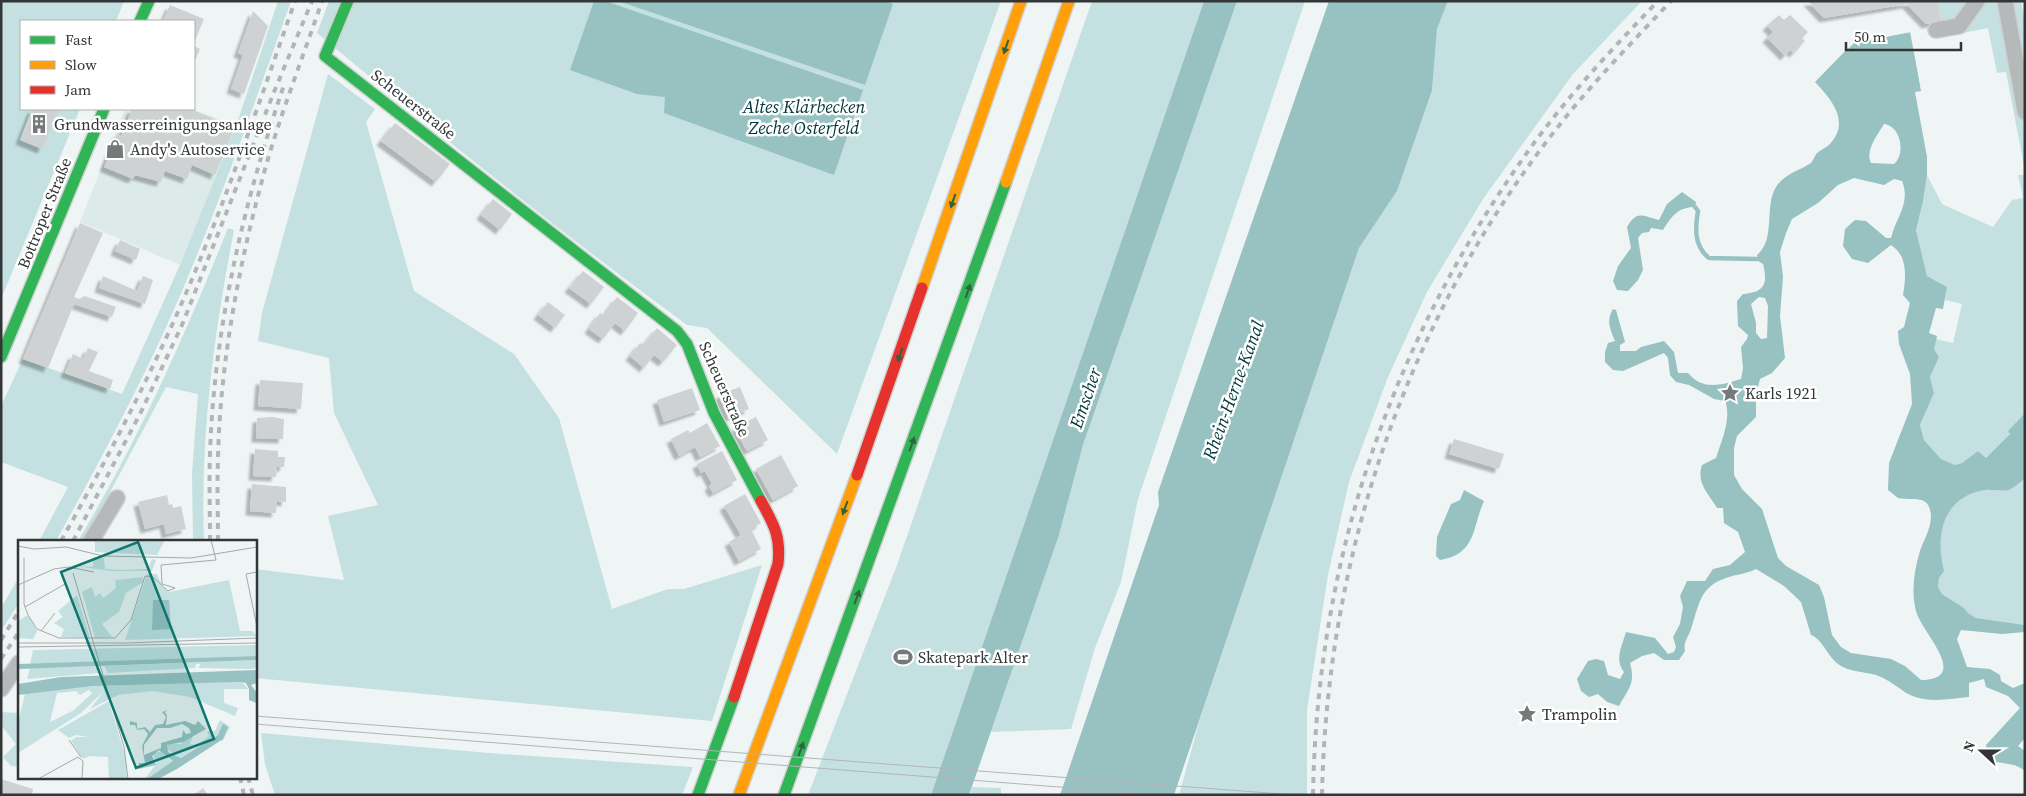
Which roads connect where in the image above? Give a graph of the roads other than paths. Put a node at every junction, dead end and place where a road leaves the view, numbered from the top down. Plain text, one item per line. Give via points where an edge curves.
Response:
1 (149, 1) edge
2 (348, 1) edge
3 (1021, 1) edge
4 (1069, 1) edge
5 (1977, 1) edge
6 (2005, 1) edge
7 (140, 20) edge
8 (1936, 30) dead end
9 (104, 110) edge
10 (2025, 112) edge
11 (1, 357) edge
12 (116, 498) dead end
13 (92, 540) edge
14 (18, 665) edge
15 (1, 689) edge
16 (698, 795) edge
17 (739, 795) edge
18 (784, 795) edge

1 - 7 main road
2 - 16 main road, Scheuerstraße via 325,56 677,331 687,344 714,414 775,528 780,547 778,564
3 -> 17 main road via 866,451
18 -> 4 main road via 961,311
5 - 8 street via 1958,26
6 - 10 street
9 - 11 main road, Bottroper Straße
12 - 13 street
14 - 15 street

